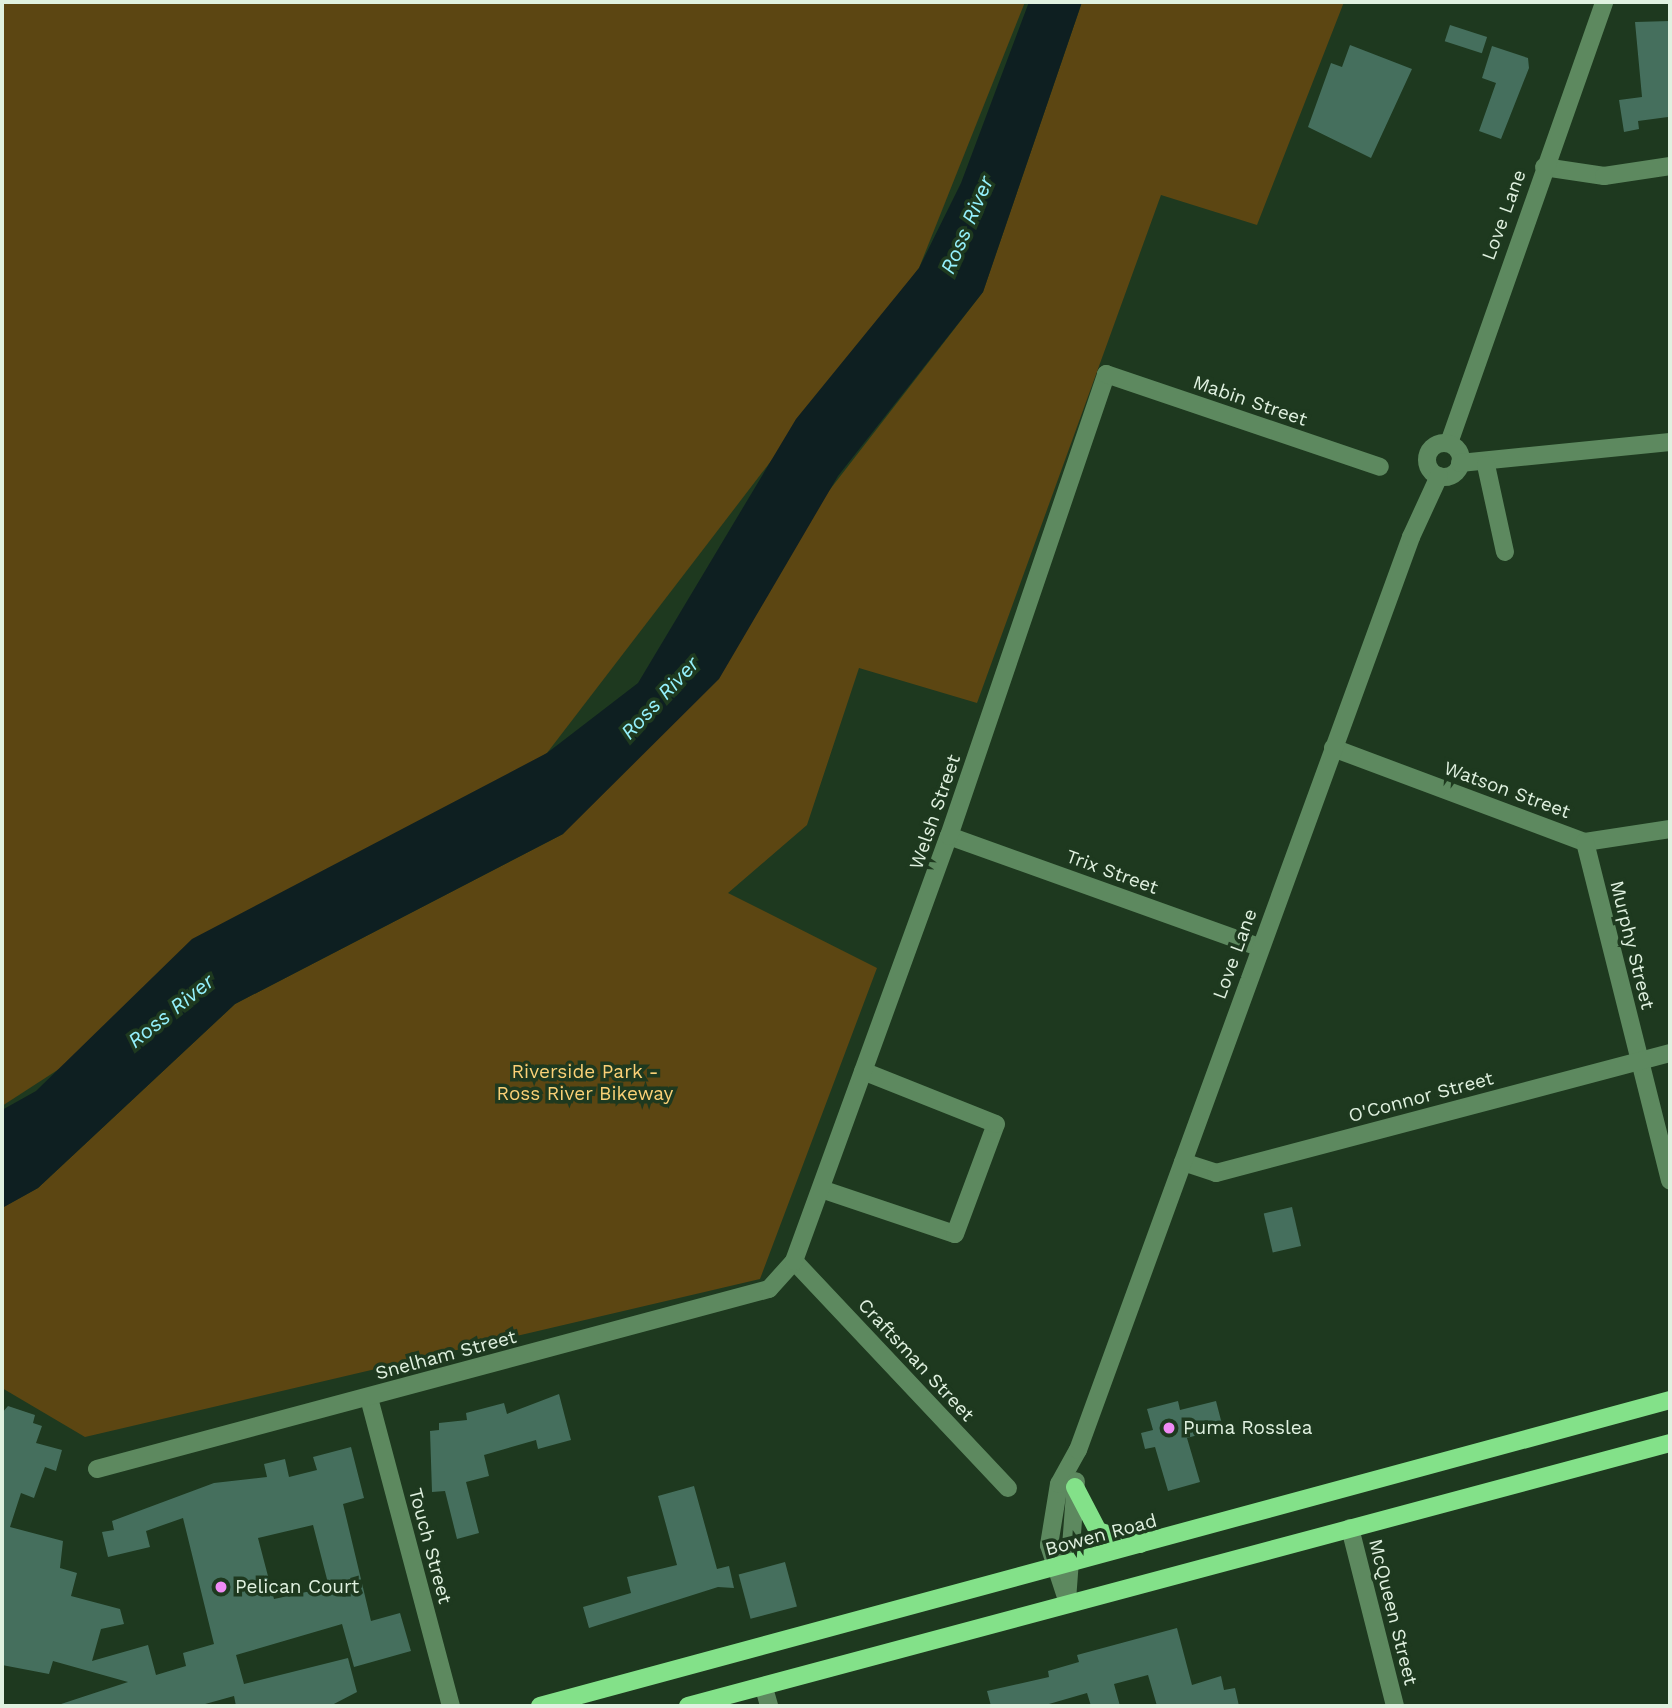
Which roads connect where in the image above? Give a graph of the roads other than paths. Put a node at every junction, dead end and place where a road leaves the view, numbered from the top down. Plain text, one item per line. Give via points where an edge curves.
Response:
1 (1604, 2) edge
2 (1670, 166) edge
3 (1544, 167) junction
4 (1106, 374) joint
5 (1670, 442) edge
6 (1449, 443) junction
7 (1460, 463) junction
8 (1486, 465) junction
9 (1380, 467) dead end
10 (1439, 476) junction
11 (1505, 552) dead end
12 (1333, 748) junction
13 (1670, 829) edge
14 (949, 836) junction
15 (1585, 842) junction
16 (1259, 947) junction
17 (1670, 1053) edge
18 (1639, 1061) junction
19 (863, 1071) junction
20 (1183, 1162) junction
21 (1670, 1181) edge
22 (821, 1189) junction
23 (794, 1262) junction
24 (369, 1398) junction
25 (1670, 1401) edge
26 (1670, 1443) edge
27 (1078, 1450) junction
28 (97, 1469) dead end
29 (1075, 1487) junction
30 (1008, 1488) dead end
31 (1350, 1528) junction
32 (1147, 1545) junction
33 (1071, 1565) junction
34 (1053, 1570) junction
35 (1067, 1600) junction
36 (764, 1688) junction
37 (451, 1706) edge
38 (540, 1706) edge
39 (688, 1706) edge
40 (769, 1706) edge
41 (1395, 1706) edge

1 - 3 street, Love Lane
2 - 3 street via 1604,176
3 - 6 street, Love Lane
4 - 9 street, Mabin Street
4 - 14 street, Welsh Street
5 - 8 street
6 - 7 street
6 - 10 street via 1427,454
7 - 8 street
7 - 10 street via 1452,474
8 - 11 street
10 - 12 street, Love Lane
12 - 15 street, Watson Street
12 - 16 street, Love Lane
13 - 15 street, Watson Street
14 - 16 street, Trix Street
14 - 19 street, Welsh Street
15 - 18 street, Murphy Street
16 - 20 street, Love Lane
17 - 18 street, O'Connor Street
18 - 20 street, O'Connor Street via 1216,1173
18 - 21 street, Murphy Street
19 - 22 street, Welsh Street
19 - 22 street via 996,1124 955,1234
20 - 27 street, Love Lane
22 - 23 street, Welsh Street
23 - 24 street, Snelham Street via 769,1289
23 - 30 street, Craftsman Street
24 - 28 street, Snelham Street
24 - 37 street, Touch Street
25 - 32 main road, Bowen Road
26 - 31 main road
27 - 29 street, Love Lane
27 - 34 street, Love Lane via 1059,1484 1049,1545
29 - 32 main road via 1098,1531
29 - 33 street, Love Lane
31 - 35 main road
31 - 41 street, McQueen Street
32 - 33 main road, Bowen Road
33 - 34 main road, Bowen Road
33 - 35 street, Love Lane
34 - 35 street, Love Lane
34 - 38 main road, Bowen Road
35 - 36 main road
36 - 39 main road
36 - 40 street

